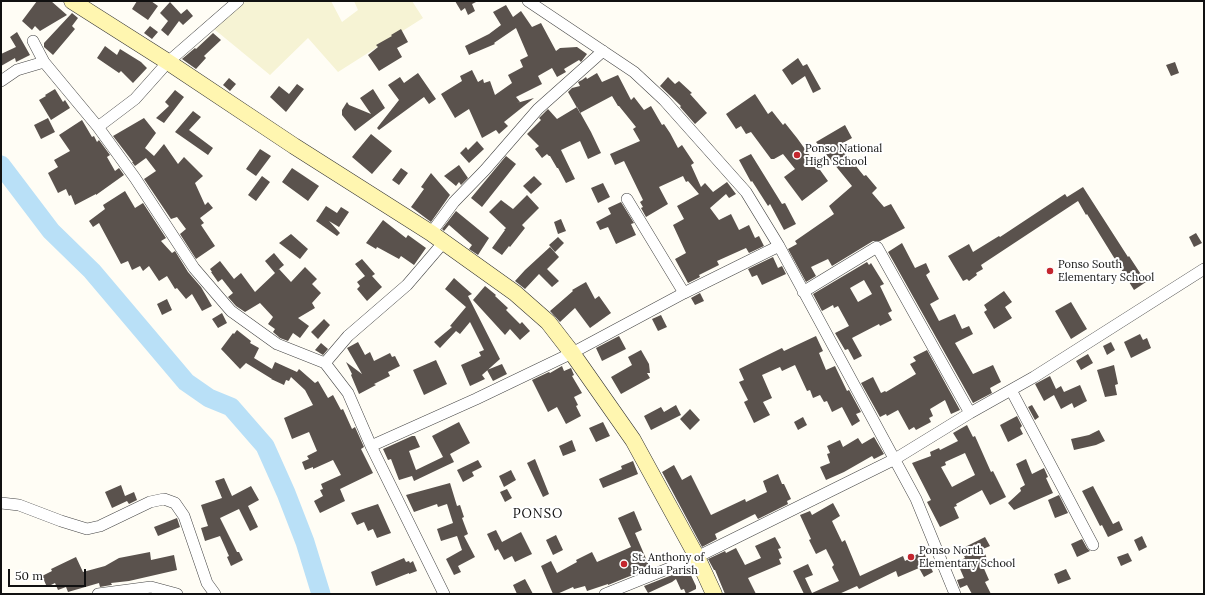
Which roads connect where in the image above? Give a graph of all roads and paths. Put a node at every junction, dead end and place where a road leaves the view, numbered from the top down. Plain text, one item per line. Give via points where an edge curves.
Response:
1 (72, 1) edge
2 (238, 1) edge
3 (528, 1) edge
4 (33, 41) dead end
5 (603, 50) junction
6 (44, 62) junction
7 (168, 62) junction
8 (1, 81) edge
9 (98, 127) junction
10 (627, 199) dead end
11 (431, 233) junction
12 (443, 243) junction
13 (778, 246) junction
14 (1204, 269) edge
15 (803, 292) junction
16 (684, 293) junction
17 (572, 353) junction
18 (325, 363) junction
19 (1011, 390) junction
20 (970, 413) junction
21 (372, 446) junction
22 (895, 459) junction
23 (1, 503) edge
24 (1093, 545) dead end
25 (696, 557) junction
26 (98, 594) edge
27 (177, 594) edge
28 (216, 594) edge
29 (444, 594) edge
30 (605, 594) edge
31 (714, 594) edge
32 (955, 594) edge

1 - 7 main road
2 - 7 street
3 - 5 street
4 - 6 street
5 - 11 street via 538,109 454,202
5 - 13 street via 634,72 664,100 746,192
6 - 8 street via 17,70
6 - 9 street
7 - 9 street via 135,99
7 - 11 main road
9 - 18 street via 194,268 231,311 277,344
10 - 16 street
11 - 12 main road
12 - 17 main road via 514,293 548,322
12 - 18 street via 407,285 348,336
13 - 15 street
13 - 16 street
14 - 19 street
15 - 20 street via 877,247
15 - 22 street
16 - 17 street
17 - 21 street
17 - 25 main road via 633,440
18 - 21 street via 348,393
19 - 20 street
19 - 24 street
20 - 22 street
21 - 29 street
22 - 25 street
22 - 32 street via 916,499
23 - 28 street via 19,505 87,530 150,502 164,499 175,502 184,516 207,583
25 - 30 street
25 - 31 main road
26 - 27 street via 151,587

